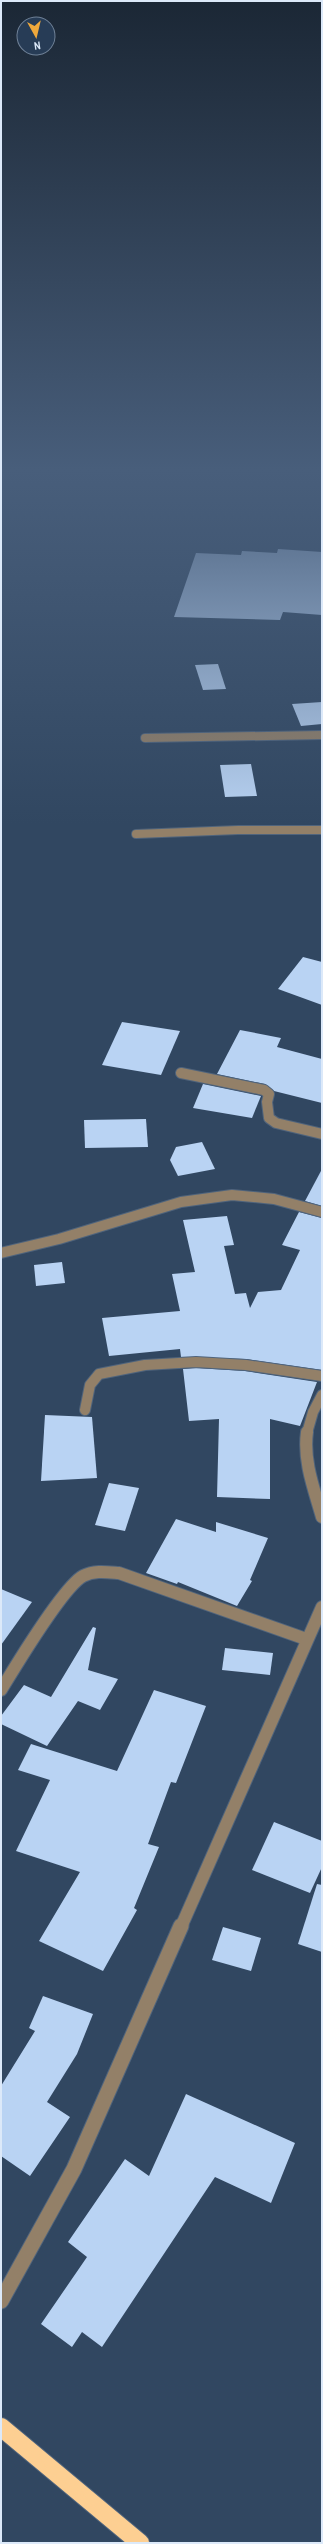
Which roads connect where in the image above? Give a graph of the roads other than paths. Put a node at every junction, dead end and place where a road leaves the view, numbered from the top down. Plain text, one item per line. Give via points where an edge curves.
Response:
1 (322, 735) edge
2 (145, 738) dead end
3 (322, 830) edge
4 (136, 834) dead end
5 (181, 1073) dead end
6 (322, 1134) edge
7 (322, 1212) edge
8 (1, 1253) edge
9 (322, 1376) edge
10 (322, 1396) edge
11 (85, 1410) dead end
12 (319, 1493) edge
13 (322, 1517) edge
14 (322, 1607) edge
15 (306, 1639) junction
16 (1, 1690) edge
17 (1, 2301) edge
18 (1, 2427) edge
19 (140, 2543) edge

1 - 2 street
3 - 4 street
5 - 6 street via 264,1090 269,1094 269,1118 276,1123
7 - 8 street via 274,1199 232,1195 181,1202 59,1239
9 - 11 street via 249,1365 154,1363 99,1374 89,1386
10 - 12 street via 305,1434 305,1456
12 - 13 street
14 - 15 street
15 - 16 street via 118,1573 100,1571 83,1576 70,1587
15 - 17 street via 74,2169
18 - 19 highway

